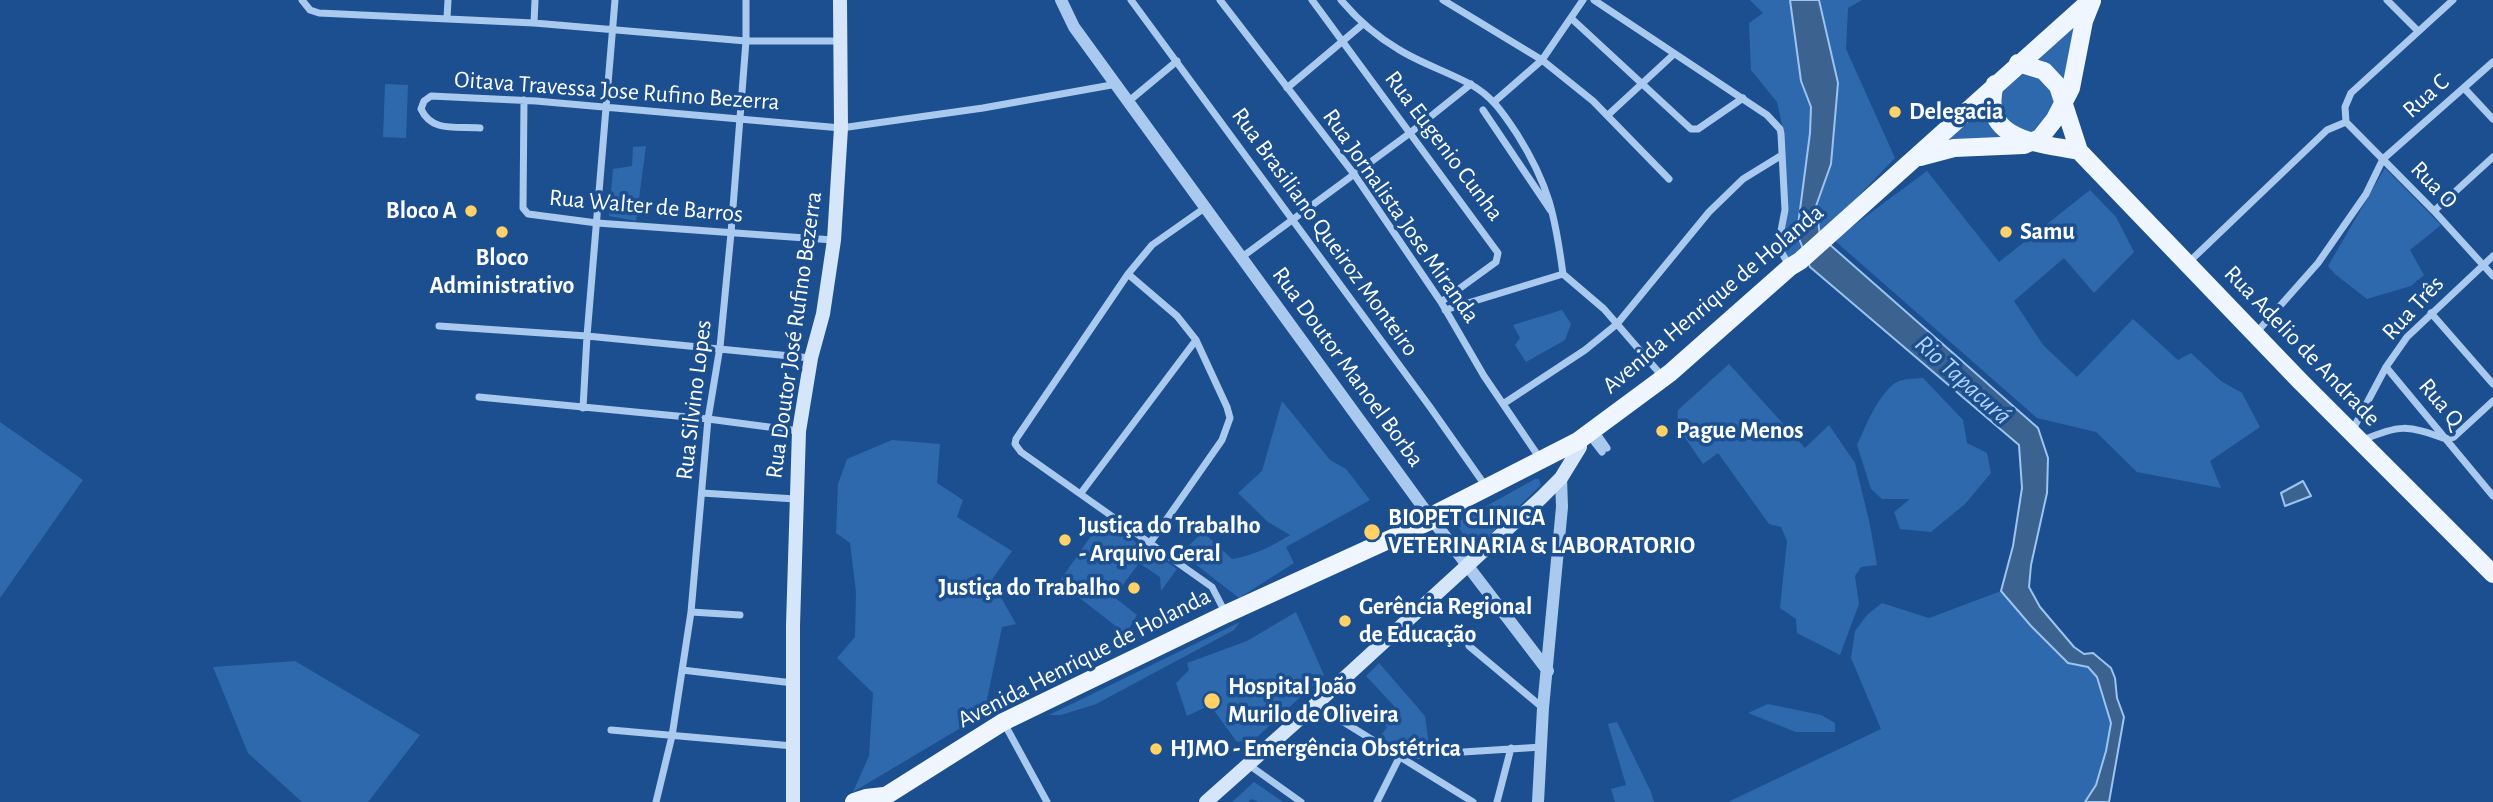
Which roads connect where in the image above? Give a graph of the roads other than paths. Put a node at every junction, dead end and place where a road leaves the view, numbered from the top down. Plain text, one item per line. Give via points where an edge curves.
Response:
1 (302, 0) edge
2 (448, 0) edge
3 (535, 0) edge
4 (615, 0) edge
5 (746, 0) edge
6 (840, 0) edge
7 (1061, 0) edge
8 (1130, 0) edge
9 (1220, 0) edge
10 (1312, 0) edge
11 (1341, 0) edge
12 (1443, 0) edge
13 (1583, 0) edge
14 (1594, 0) edge
15 (2092, 0) edge
16 (2387, 0) edge
17 (2453, 0) edge
18 (447, 18) junction
19 (1572, 19) junction
20 (534, 23) junction
21 (1363, 24) junction
22 (613, 30) junction
23 (2418, 32) junction
24 (746, 41) junction
25 (840, 41) junction
26 (1343, 43) junction
27 (1674, 54) junction
28 (1542, 60) junction
29 (1177, 61) junction
30 (2493, 62) edge
31 (2018, 63) junction
32 (1643, 82) junction
33 (1118, 84) junction
34 (1471, 84) junction
35 (1995, 84) junction
36 (1287, 88) junction
37 (2464, 88) junction
38 (1743, 98) junction
39 (524, 100) junction
40 (1495, 101) junction
41 (1129, 102) junction
42 (2064, 104) junction
43 (605, 106) junction
44 (1483, 110) dead end
45 (1608, 115) junction
46 (738, 119) junction
47 (2493, 119) edge
48 (2346, 122) junction
49 (480, 128) dead end
50 (841, 128) junction
51 (1409, 133) junction
52 (2032, 143) junction
53 (2079, 151) junction
54 (1783, 155) junction
55 (2493, 157) edge
56 (1916, 158) junction
57 (2383, 159) junction
58 (1354, 174) junction
59 (1669, 178) dead end
60 (1206, 206) junction
61 (2434, 211) junction
62 (1556, 218) junction
63 (1291, 219) junction
64 (597, 223) junction
65 (731, 233) junction
66 (834, 240) junction
67 (2493, 256) edge
68 (1242, 257) junction
69 (1795, 264) junction
70 (2188, 264) junction
71 (2483, 265) junction
72 (1128, 274) junction
73 (1563, 274) junction
74 (2493, 276) edge
75 (1440, 302) junction
76 (1445, 310) junction
77 (2431, 313) junction
78 (1617, 324) junction
79 (439, 326) dead end
80 (2255, 334) junction
81 (587, 336) junction
82 (1196, 340) junction
83 (720, 347) junction
84 (811, 358) junction
85 (2386, 367) junction
86 (1664, 378) junction
87 (2493, 384) edge
88 (479, 397) dead end
89 (2493, 401) edge
90 (1503, 404) junction
91 (583, 408) junction
92 (708, 419) junction
93 (799, 431) junction
94 (2356, 436) junction
95 (2446, 439) junction
96 (1596, 444) junction
97 (1541, 460) junction
98 (1561, 478) junction
99 (1487, 488) junction
100 (702, 493) junction
101 (1081, 494) junction
102 (2493, 496) edge
103 (795, 499) junction
104 (1432, 520) junction
105 (1150, 543) junction
106 (1467, 566) junction
107 (2493, 574) edge
108 (691, 612) junction
109 (1226, 614) junction
110 (740, 615) dead end
111 (1469, 646) dead end
112 (682, 670) junction
113 (1548, 671) junction
114 (793, 683) junction
115 (1315, 705) junction
116 (1543, 708) junction
117 (1003, 722) junction
118 (611, 730) dead end
119 (672, 736) junction
120 (793, 746) junction
121 (1542, 747) junction
122 (1511, 748) junction
123 (1400, 757) junction
124 (1249, 765) junction
125 (882, 800) edge
126 (656, 802) edge
127 (793, 802) edge
128 (854, 802) edge
129 (1047, 802) edge
130 (1206, 802) edge
131 (1301, 802) edge
132 (1377, 802) edge
133 (1473, 802) edge
134 (1497, 802) edge
135 (1538, 802) edge

1 - 18 street via 318,13
2 - 18 street
3 - 20 street
4 - 22 street
5 - 24 street, Rua Silvino Lopes
6 - 25 main road, Rua Doutor José Rufino Bezerra
7 - 33 street, Rua Doutor Manoel Borba via 1074,27
8 - 29 street, Rua Brasiliano Queiroz Monteiro
9 - 36 street, Rua Jornalista Jose Miranda
10 - 26 street, Rua Eugenio Cunha
11 - 21 street
12 - 28 street
13 - 19 street
14 - 27 street
15 - 31 main road, Avenida Henrique de Holanda
15 - 42 main road
16 - 23 street
17 - 23 street
18 - 20 street
19 - 28 street
19 - 32 street
20 - 22 street
21 - 26 street
21 - 34 street via 1398,49
22 - 24 street
22 - 43 street
23 - 48 street via 2351,93 2345,107
24 - 25 street
24 - 46 street, Rua Silvino Lopes
25 - 50 main road, Rua Doutor José Rufino Bezerra
26 - 36 street
26 - 51 street, Rua Eugenio Cunha
27 - 32 street
27 - 38 street
28 - 40 street
28 - 45 street
29 - 41 street
29 - 63 street, Rua Brasiliano Queiroz Monteiro
30 - 37 street, Rua C
31 - 35 main road, Avenida Henrique de Holanda
31 - 42 main road via 2048,74
32 - 38 street via 1694,129
32 - 45 street
33 - 41 street, Rua Doutor Manoel Borba
33 - 50 street, Oitava Travessa Jose Rufino Bezerra
34 - 40 street
34 - 51 street
35 - 52 main road via 1995,115 2011,134
35 - 56 main road, Avenida Henrique de Holanda
36 - 58 street, Rua Jornalista Jose Miranda
37 - 47 street
37 - 57 street, Rua C
38 - 54 street via 1780,129
39 - 43 street, Oitava Travessa Jose Rufino Bezerra
39 - 49 street, Oitava Travessa Jose Rufino Bezerra via 431,96 424,101 421,109 434,125
39 - 64 street, Rua Walter de Barros via 523,208 528,214
40 - 62 street via 1535,162
41 - 60 street, Rua Doutor Manoel Borba
42 - 52 main road via 2045,133
42 - 53 main road
43 - 46 street, Oitava Travessa Jose Rufino Bezerra
43 - 64 street
44 - 62 street
45 - 59 street
46 - 50 street, Oitava Travessa Jose Rufino Bezerra
46 - 65 street, Rua Silvino Lopes
48 - 57 street, Rua O
48 - 70 street via 2319,138
50 - 66 main road, Rua Doutor José Rufino Bezerra
51 - 58 street
51 - 75 street, Rua Eugenio Cunha via 1498,253 1496,262
52 - 53 main road
52 - 56 main road via 1954,148
53 - 70 main road, Rua Adelio de Andrade
54 - 69 street via 1785,209 1778,246
54 - 78 street via 1743,179 1709,212
55 - 61 street
56 - 69 main road, Avenida Henrique de Holanda
57 - 61 street, Rua O
57 - 80 street via 2366,194 2318,264
58 - 63 street
58 - 75 street, Rua Jornalista Jose Miranda
60 - 68 street, Rua Doutor Manoel Borba
60 - 72 street via 1153,245
61 - 71 street, Rua O
62 - 73 street
63 - 68 street
63 - 99 street, Rua Brasiliano Queiroz Monteiro
64 - 65 street, Rua Walter de Barros
64 - 81 street
65 - 66 street, Rua Walter de Barros
65 - 83 street, Rua Silvino Lopes
66 - 84 main road, Rua Doutor José Rufino Bezerra
67 - 71 street, Rua Três
68 - 104 street, Rua Doutor Manoel Borba
69 - 86 main road, Avenida Henrique de Holanda
69 - 96 main road via 1794,272 1681,375
70 - 80 main road, Rua Adelio de Andrade
71 - 74 street, Rua O
71 - 77 street, Rua Três
72 - 82 street via 1177,316
72 - 101 street via 1016,439 1017,447
73 - 76 street
73 - 78 street
75 - 76 street, Rua Jornalista Jose Miranda
76 - 90 street, Rua Jornalista Jose Miranda
77 - 85 street, Rua Três
77 - 87 street
78 - 86 street
78 - 90 street
79 - 81 street
80 - 94 main road, Rua Adelio de Andrade
81 - 83 street
81 - 91 street
82 - 101 street
82 - 105 street via 1227,407 1228,429
83 - 84 street
83 - 92 street, Rua Silvino Lopes
84 - 93 main road, Rua Doutor José Rufino Bezerra
85 - 94 street, Rua Três
85 - 95 street, Rua Q
86 - 97 main road, Avenida Henrique de Holanda via 1588,434
88 - 91 street
89 - 95 street
90 - 97 street, Rua Jornalista Jose Miranda
91 - 92 street
92 - 93 street
92 - 100 street, Rua Silvino Lopes
93 - 103 main road, Rua Doutor José Rufino Bezerra
94 - 95 street via 2404,427
94 - 107 main road, Rua Adelio de Andrade
95 - 102 street, Rua Q
96 - 98 main road
96 - 104 main road
97 - 99 main road, Avenida Henrique de Holanda
98 - 106 main road
98 - 113 street
99 - 104 main road, Avenida Henrique de Holanda via 1437,513
100 - 103 street
100 - 108 street, Rua Silvino Lopes
101 - 105 street
103 - 114 main road, Rua Doutor José Rufino Bezerra
104 - 106 street, Rua Doutor Manoel Borba
104 - 109 main road, Avenida Henrique de Holanda
105 - 109 street via 1212,587
106 - 113 street, Rua Doutor Manoel Borba
106 - 115 main road
108 - 110 street
108 - 112 street, Rua Silvino Lopes
109 - 117 main road, Avenida Henrique de Holanda
111 - 116 street
112 - 114 street
112 - 119 street, Rua Silvino Lopes
113 - 116 street
114 - 120 main road, Rua Doutor José Rufino Bezerra
115 - 123 street
115 - 124 main road
116 - 121 street
117 - 125 main road, Avenida Henrique de Holanda
117 - 129 street
118 - 119 street
119 - 120 street
119 - 126 street, Rua Silvino Lopes
120 - 127 main road, Rua Doutor José Rufino Bezerra
121 - 122 street
121 - 135 street
122 - 123 street
122 - 134 street
123 - 132 street
123 - 133 street
124 - 130 main road
124 - 131 street
125 - 128 main road, Avenida Henrique de Holanda

